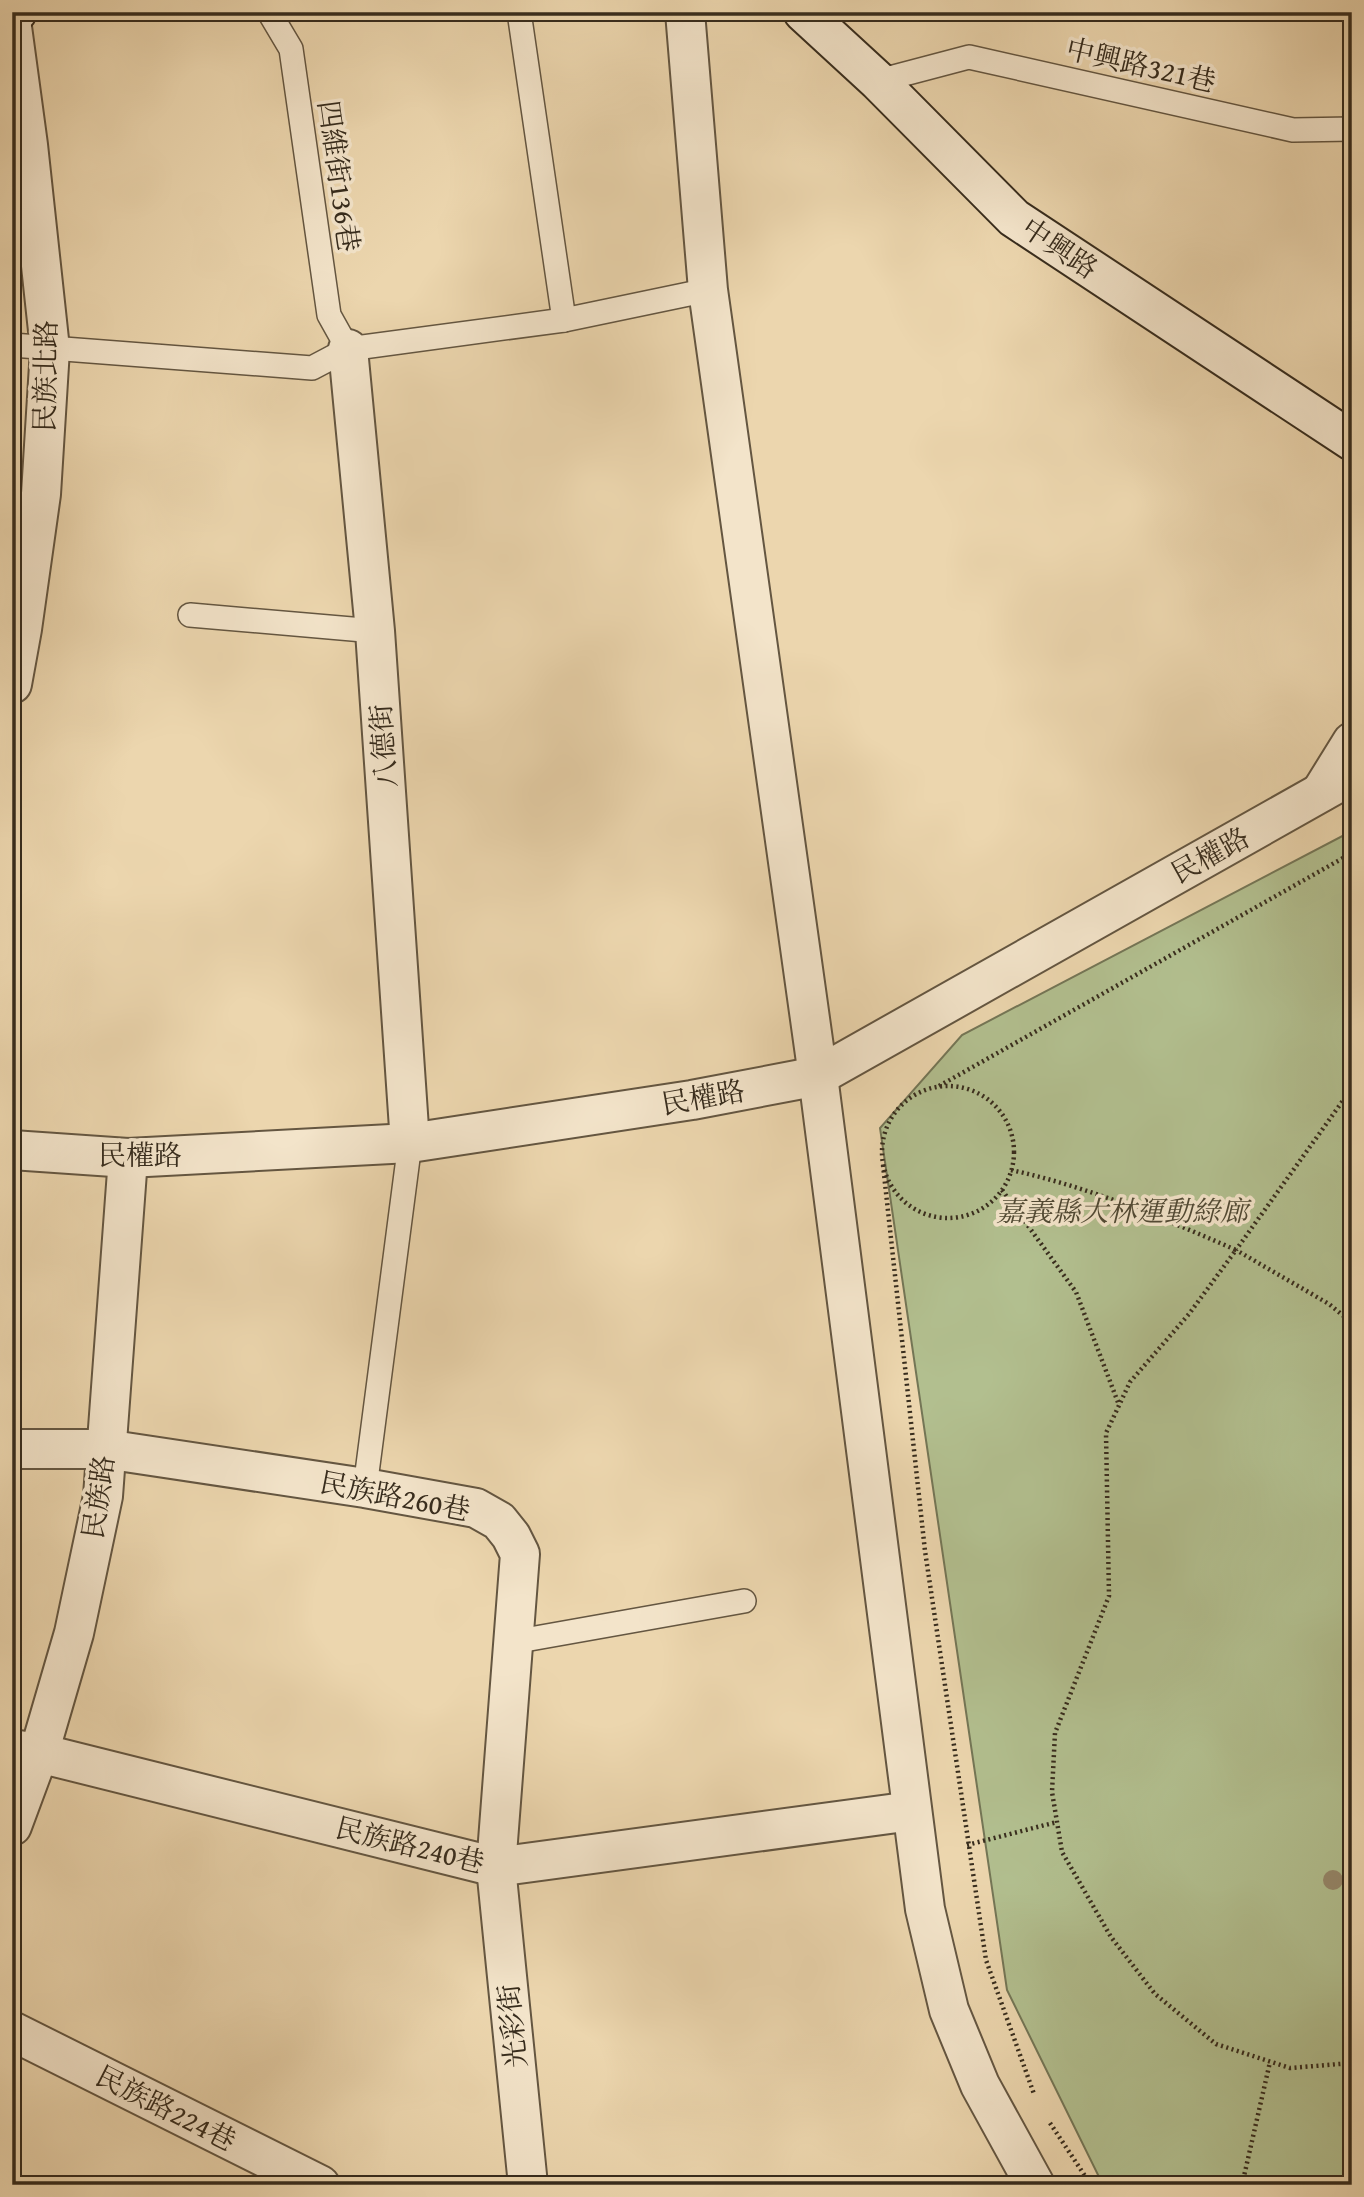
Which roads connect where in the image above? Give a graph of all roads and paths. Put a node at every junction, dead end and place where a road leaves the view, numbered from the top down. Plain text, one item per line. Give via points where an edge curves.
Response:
1 (269, 12) edge
2 (519, 12) edge
3 (685, 12) edge
4 (803, 12) edge
5 (12, 27) edge
6 (878, 80) junction
7 (1352, 130) edge
8 (708, 290) junction
9 (564, 320) junction
10 (12, 345) edge
11 (50, 349) junction
12 (348, 349) junction
13 (1352, 441) edge
14 (190, 615) dead end
15 (375, 631) junction
16 (12, 684) edge
17 (1352, 742) edge
18 (1336, 783) edge
19 (1352, 853) edge
20 (818, 1076) junction
21 (939, 1086) junction
22 (1352, 1088) edge
23 (410, 1143) junction
24 (12, 1150) edge
25 (128, 1158) junction
26 (883, 1165) junction
27 (1011, 1170) junction
28 (1002, 1190) junction
29 (1236, 1250) junction
30 (1352, 1323) edge
31 (1119, 1405) junction
32 (12, 1449) edge
33 (105, 1449) junction
34 (365, 1488) junction
35 (744, 1601) dead end
36 (513, 1642) junction
37 (26, 1751) edge
38 (912, 1811) junction
39 (1057, 1822) junction
40 (12, 1826) edge
41 (967, 1845) junction
42 (496, 1867) junction
43 (12, 2031) edge
44 (1270, 2062) junction
45 (1352, 2063) edge
46 (1038, 2104) dead end
47 (1045, 2115) dead end
48 (1031, 2183) edge
49 (320, 2185) edge
50 (528, 2185) edge
51 (1091, 2185) edge
52 (1242, 2185) edge

1 - 12 lane, 四維街136巷 via 291,50 330,315
2 - 9 lane
3 - 8 street
4 - 6 street, 中興路
5 - 11 street, 民族北路
6 - 7 lane, 中興路321巷 via 969,57 1293,130
6 - 13 street, 中興路 via 1014,218
8 - 9 lane
8 - 20 street
9 - 12 lane
10 - 11 lane
11 - 12 lane via 312,368
11 - 16 street, 民族北路 via 41,494
12 - 15 street, 八德街
14 - 15 lane
15 - 23 street, 八德街
17 - 18 street, 民權路
18 - 20 street, 民權路
19 - 21 path
20 - 23 street, 民權路
20 - 38 street
21 - 26 path via 918,1092 900,1105 882,1144
21 - 27 path via 961,1087 998,1109 1009,1127
22 - 29 path
23 - 25 street, 民權路
23 - 34 lane
24 - 25 street, 民權路
25 - 33 street, 民族路
26 - 28 path via 905,1202 945,1218 986,1206
26 - 41 path via 924,1537
27 - 28 path
27 - 29 path via 1056,1180 1166,1219
28 - 31 path via 1076,1292
29 - 30 path via 1329,1304
29 - 31 path via 1130,1382
31 - 39 path via 1106,1433 1109,1596 1055,1733 1052,1792
32 - 33 street, 民族路260巷
33 - 34 street, 民族路260巷
33 - 37 street, 民族路 via 103,1496 74,1633
34 - 36 street, 民族路260巷 via 476,1508 499,1521 520,1554
35 - 36 lane
36 - 42 street, 民族路260巷
37 - 40 street, 民族路
37 - 42 street, 民族路240巷
38 - 42 street, 民族路240巷
38 - 48 street via 925,1909 949,2010
39 - 41 path
39 - 44 path via 1062,1852 1111,1937 1155,1994 1216,2044
41 - 46 path via 986,1960
42 - 50 street, 光彩街
43 - 49 street, 民族路224巷
44 - 45 path via 1290,2068
44 - 52 path
47 - 51 path

